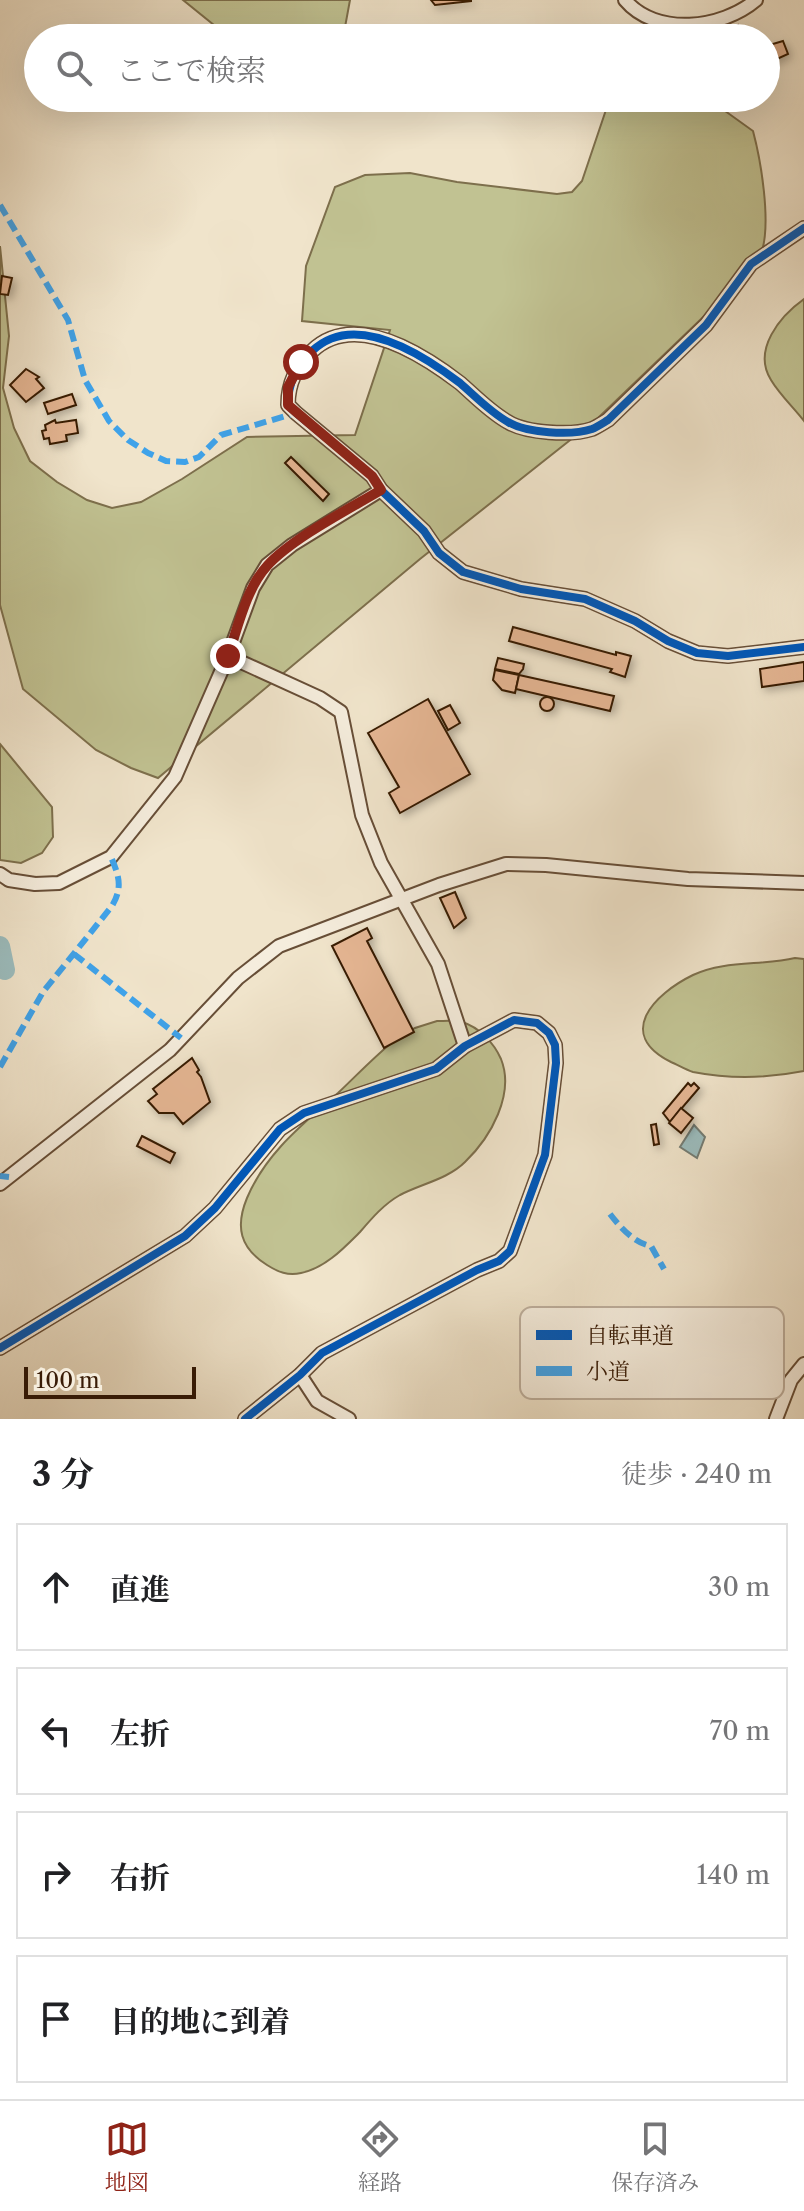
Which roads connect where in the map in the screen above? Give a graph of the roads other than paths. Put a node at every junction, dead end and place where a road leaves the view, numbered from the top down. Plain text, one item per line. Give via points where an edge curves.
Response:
1 (625, 0) edge
2 (756, 0) edge
3 (664, 24) edge
4 (690, 24) edge
5 (804, 228) edge
6 (381, 490) junction
7 (804, 647) edge
8 (228, 656) junction
9 (0, 874) edge
10 (804, 883) edge
11 (403, 900) junction
12 (465, 1046) junction
13 (0, 1184) edge
14 (0, 1348) edge
15 (804, 1364) edge
16 (300, 1375) junction
17 (784, 1398) edge
18 (784, 1399) edge
19 (245, 1419) edge
20 (349, 1419) edge
21 (776, 1419) edge

1 - 3 street via 646,18
2 - 4 street via 717,19
5 - 6 street via 751,264 706,325 608,420 592,429 548,432 509,423 456,381 405,348 377,337 358,333 320,344 301,362 288,387 288,405 372,476
6 - 7 street via 463,572 521,589 585,599 697,653 728,656
6 - 8 street via 267,565
8 - 9 street via 175,777 111,857 59,883 35,884
8 - 11 street via 341,712 362,815
10 - 11 street via 506,864
11 - 12 street via 438,964
11 - 13 street via 279,946 238,978 170,1050
12 - 14 street via 436,1069 304,1113 280,1129 185,1236
12 - 16 street via 514,1020 537,1023 555,1045 545,1155 510,1251 322,1353
15 - 17 street
16 - 19 street
16 - 20 street via 317,1401
18 - 21 street

